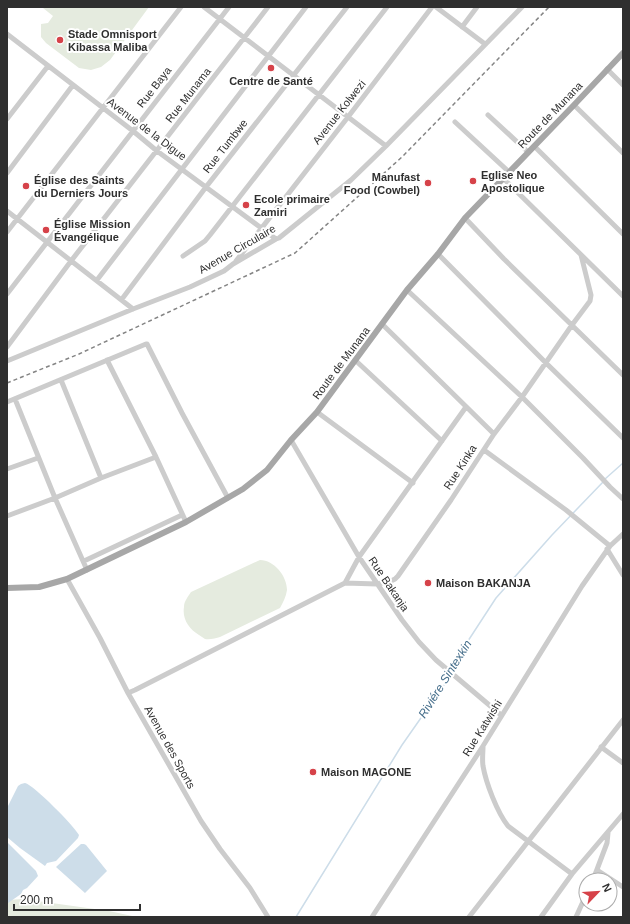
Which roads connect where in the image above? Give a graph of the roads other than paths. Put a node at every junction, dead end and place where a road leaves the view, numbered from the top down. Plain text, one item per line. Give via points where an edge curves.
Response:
1 (181, 7) edge
2 (204, 7) edge
3 (230, 7) edge
4 (268, 7) edge
5 (306, 7) edge
6 (347, 7) edge
7 (387, 7) edge
8 (432, 7) edge
9 (436, 7) edge
10 (477, 7) edge
11 (522, 7) edge
12 (220, 19) junction
13 (462, 27) junction
14 (7, 34) edge
15 (244, 38) junction
16 (485, 44) junction
17 (623, 53) edge
18 (268, 56) junction
19 (48, 66) junction
20 (607, 69) junction
21 (294, 76) junction
22 (73, 85) junction
23 (623, 85) edge
24 (318, 94) junction
25 (574, 106) junction
26 (103, 108) junction
27 (488, 115) dead end
28 (8, 116) edge
29 (348, 117) junction
30 (455, 122) dead end
31 (133, 131) junction
32 (386, 146) junction
33 (534, 146) junction
34 (157, 151) junction
35 (528, 152) junction
36 (623, 153) edge
37 (182, 169) junction
38 (509, 172) junction
39 (7, 173) edge
40 (503, 178) junction
41 (206, 187) junction
42 (232, 206) junction
43 (7, 211) edge
44 (465, 218) junction
45 (17, 219) junction
46 (261, 228) junction
47 (7, 232) edge
48 (623, 234) edge
49 (276, 239) junction
50 (47, 242) junction
51 (438, 254) junction
52 (183, 256) dead end
53 (581, 256) junction
54 (71, 261) junction
55 (233, 264) junction
56 (96, 280) junction
57 (407, 290) junction
58 (7, 294) edge
59 (623, 296) edge
60 (122, 299) junction
61 (133, 309) junction
62 (382, 324) junction
63 (572, 325) junction
64 (7, 348) edge
65 (107, 360) junction
66 (355, 360) junction
67 (7, 361) edge
68 (546, 363) junction
69 (623, 375) edge
70 (61, 380) junction
71 (522, 397) junction
72 (14, 399) junction
73 (7, 402) edge
74 (466, 407) junction
75 (317, 412) junction
76 (494, 434) junction
77 (623, 438) edge
78 (290, 440) junction
79 (442, 441) junction
80 (484, 450) junction
81 (38, 458) junction
82 (156, 458) junction
83 (7, 469) edge
84 (101, 478) junction
85 (413, 483) junction
86 (55, 498) junction
87 (228, 498) junction
88 (623, 499) edge
89 (182, 515) junction
90 (7, 516) edge
91 (186, 522) junction
92 (623, 534) edge
93 (609, 547) junction
94 (359, 557) junction
95 (84, 561) junction
96 (87, 570) junction
97 (623, 575) edge
98 (67, 580) junction
99 (345, 583) junction
100 (377, 584) junction
101 (7, 588) edge
102 (128, 693) junction
103 (501, 715) junction
104 (623, 720) edge
105 (483, 746) junction
106 (601, 748) junction
107 (623, 763) edge
108 (623, 814) edge
109 (609, 832) junction
110 (528, 841) junction
111 (597, 870) joint
112 (572, 874) junction
113 (623, 887) edge
114 (268, 917) edge
115 (372, 917) edge
116 (469, 917) edge
117 (541, 917) edge

1 - 26 street
2 - 12 street
3 - 12 street, Rue Baya
4 - 15 street, Rue Munama
5 - 18 street
6 - 21 street, Rue Tumbwe
7 - 24 street
8 - 29 street, Avenue Kolwezi
9 - 13 street
10 - 13 street
11 - 16 street, Avenue Circulaire
12 - 15 street
12 - 31 street, Rue Baya
13 - 16 street
14 - 19 street, Avenue de la Digue
15 - 18 street
15 - 34 street, Rue Munama
16 - 32 street, Avenue Circulaire
17 - 20 main road, Route de Munana
18 - 21 street
18 - 37 street
19 - 22 street, Avenue de la Digue
19 - 28 street
20 - 23 street
20 - 25 main road, Route de Munana
21 - 24 street
21 - 41 street, Rue Tumbwe
22 - 26 street, Avenue de la Digue
22 - 39 street
24 - 29 street
24 - 42 street
25 - 33 main road, Route de Munana
25 - 36 street
26 - 31 street, Avenue de la Digue
26 - 45 street
27 - 35 street
29 - 32 street
29 - 46 street, Avenue Kolwezi
30 - 38 street
31 - 34 street, Avenue de la Digue
31 - 50 street, Rue Baya
32 - 49 street, Avenue Circulaire via 351,180
33 - 35 main road, Route de Munana
33 - 48 street
34 - 37 street, Avenue de la Digue
34 - 54 street, Rue Munama
35 - 38 main road, Route de Munana
37 - 41 street, Avenue de la Digue
37 - 56 street
38 - 40 main road, Route de Munana
40 - 44 main road, Route de Munana
40 - 53 street
41 - 42 street, Avenue de la Digue
41 - 60 street, Rue Tumbwe
42 - 46 street, Avenue de la Digue
42 - 52 street via 205,241
43 - 45 street
44 - 51 main road, Route de Munana
44 - 63 street
45 - 47 street
45 - 50 street
46 - 49 street, Avenue de la Digue
46 - 55 street, Avenue Kolwezi
49 - 55 street, Avenue Circulaire
50 - 54 street
50 - 58 street, Rue Baya
51 - 57 main road, Route de Munana
51 - 68 street
53 - 59 street
53 - 63 street, Rue Kinka via 591,296
54 - 56 street
54 - 64 street, Rue Munama
55 - 61 street, Avenue Circulaire via 224,271
56 - 60 street
57 - 62 main road, Route de Munana
57 - 71 street
60 - 61 street
61 - 67 street, Avenue Circulaire
62 - 66 main road, Route de Munana
62 - 74 street
63 - 68 street, Rue Kinka
63 - 69 street
65 - 70 street
65 - 82 street
65 - 87 street via 146,344 149,346
66 - 75 main road, Route de Munana
66 - 79 street
68 - 71 street, Rue Kinka
68 - 77 street
70 - 72 street
70 - 84 street
71 - 76 street, Rue Kinka
71 - 88 street
72 - 73 street
72 - 81 street
74 - 76 street
74 - 79 street
75 - 78 main road, Route de Munana
75 - 85 street
76 - 80 street, Rue Kinka
78 - 87 main road, Route de Munana via 267,470
78 - 94 street, Rue Bakanja
79 - 85 street
80 - 93 street via 560,506
80 - 100 street, Rue Kinka via 398,576 391,581
81 - 83 street
81 - 86 street
82 - 84 street
82 - 89 street
84 - 86 street
85 - 94 street
86 - 90 street
86 - 95 street
87 - 91 main road, Route de Munana
89 - 91 street
89 - 95 street
91 - 96 main road, Route de Munana
92 - 93 street, Rue Katwishi
93 - 97 street
93 - 103 street, Rue Katwishi
94 - 99 street
94 - 100 street, Rue Bakanja
95 - 96 street
96 - 98 main road, Route de Munana
98 - 101 main road, Route de Munana via 39,587
98 - 102 street, Avenue des Sports
99 - 100 street, Rue Kinka
99 - 102 street
100 - 103 street, Rue Bakanja via 431,655
102 - 114 street, Avenue des Sports via 201,821
103 - 105 street, Rue Katwishi
104 - 106 street
105 - 110 street via 483,766 501,816 508,826
105 - 115 street, Rue Katwishi
106 - 107 street
106 - 110 street
108 - 109 street
109 - 111 street
109 - 112 street
110 - 112 street
110 - 116 street
111 - 113 street
112 - 117 street

